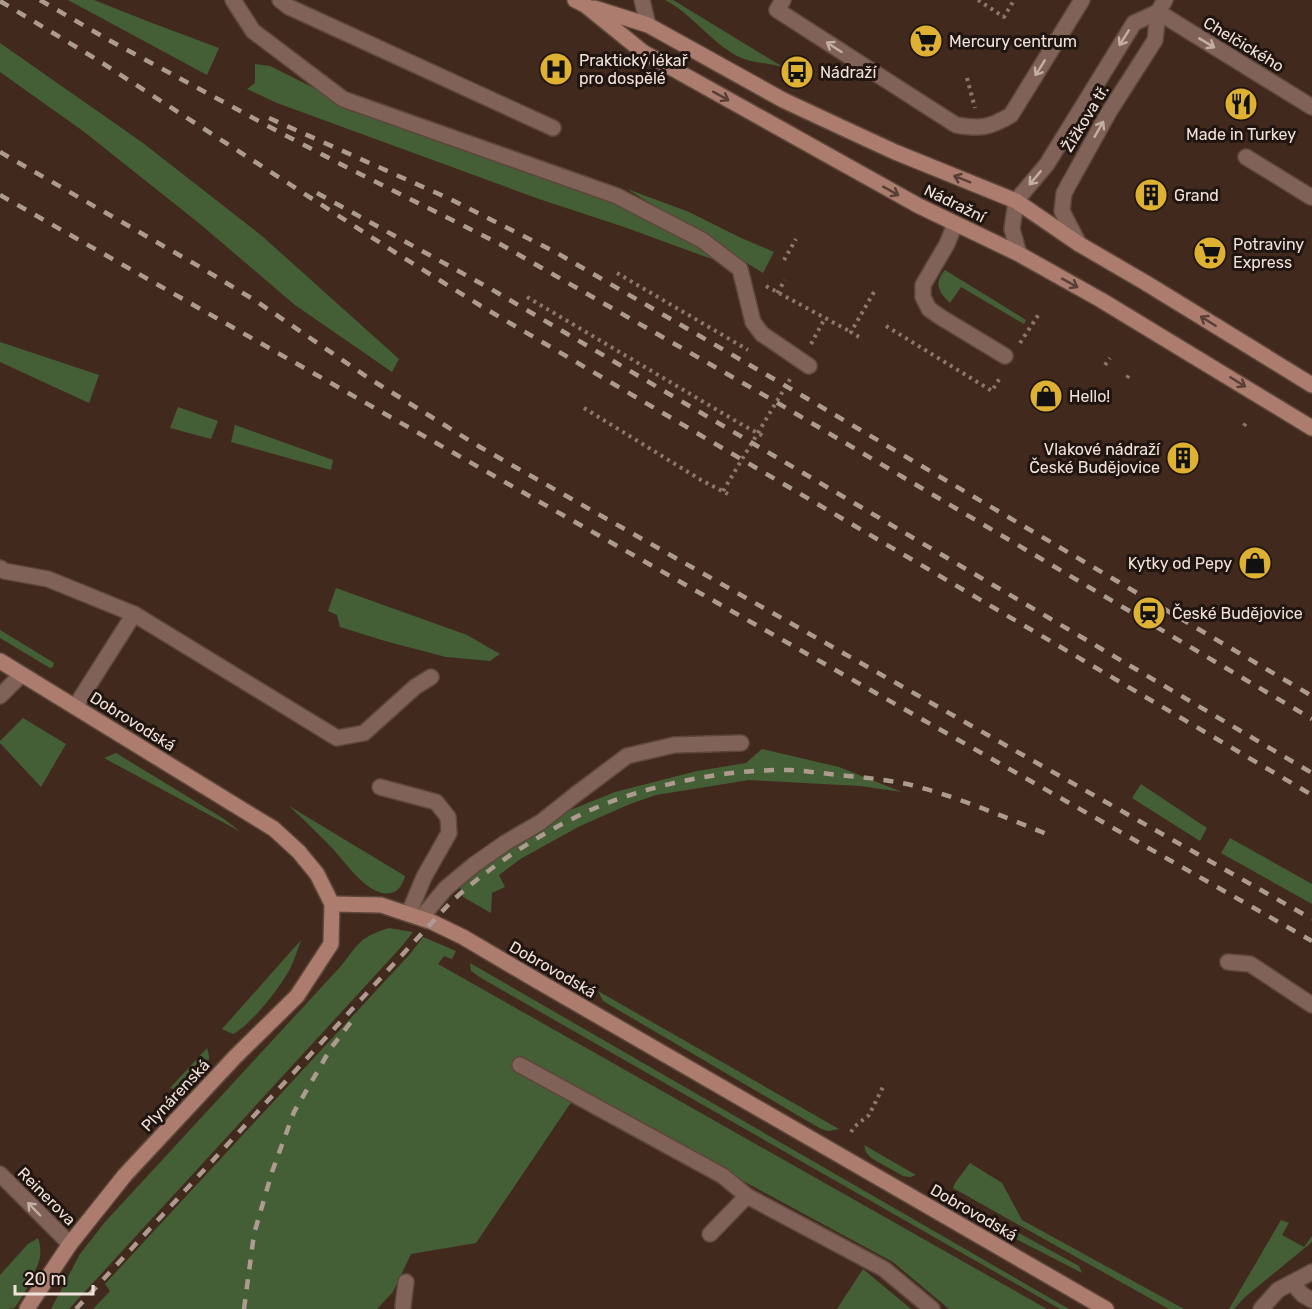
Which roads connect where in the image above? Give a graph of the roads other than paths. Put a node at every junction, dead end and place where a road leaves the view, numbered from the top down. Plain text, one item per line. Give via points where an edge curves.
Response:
1 (233, 0) edge
2 (280, 0) edge
3 (642, 0) edge
4 (783, 0) edge
5 (1082, 0) edge
6 (580, 3) edge
7 (1161, 6) edge
8 (648, 25) junction
9 (1312, 107) edge
10 (553, 128) dead end
11 (1246, 157) dead end
12 (1312, 196) edge
13 (1016, 201) junction
14 (955, 224) junction
15 (1079, 244) junction
16 (1019, 254) junction
17 (1005, 356) dead end
18 (805, 362) road end
19 (1312, 385) edge
20 (1312, 428) edge
21 (0, 568) edge
22 (134, 614) junction
23 (0, 661) edge
24 (21, 675) junction
25 (431, 676) dead end
26 (0, 696) edge
27 (75, 707) junction
28 (741, 743) dead end
29 (380, 787) dead end
30 (332, 904) junction
31 (415, 916) junction
32 (1228, 962) dead end
33 (1312, 1005) edge
34 (520, 1065) dead end
35 (0, 1174) edge
36 (747, 1196) junction
37 (710, 1234) dead end
38 (70, 1244) junction
39 (1312, 1272) edge
40 (406, 1282) dead end
41 (1292, 1283) junction
42 (1312, 1300) edge
43 (402, 1308) edge
44 (27, 1309) edge
45 (932, 1309) edge
46 (1106, 1309) edge
47 (1261, 1309) edge

1 - 18 street via 253,31 343,99 616,196 702,240 740,269 753,322 762,334
2 - 10 street
3 - 8 street
5 -> 4 street via 1011,115 976,128 956,124 777,10
6 - 8 main road, Nádražní
6 -> 14 main road, Nádražní via 643,52
7 -> 9 street, Chelčického
7 -> 13 street, Žižkova tř. via 1134,22 1047,164
15 -> 7 street, Žižkova tř. via 1062,211 1064,193 1155,40
13 -> 8 main road, Nádražní via 823,119
11 - 12 street
13 - 15 main road, Nádražní
13 - 16 street via 1012,230
14 - 16 main road, Nádražní
14 - 17 street via 923,285 923,297 929,309
19 -> 15 main road, Nádražní
16 -> 20 main road, Nádražní
21 - 22 street via 48,579
22 - 25 street via 337,738 364,733
22 - 27 street
23 - 24 main road, Dobrovodská
24 - 26 street
24 - 27 main road, Dobrovodská
27 - 30 main road, Dobrovodská via 274,829 317,874
28 - 31 street via 674,745 627,756 541,822 475,864
29 - 31 street via 436,802 448,817 449,833 424,877
30 - 31 main road, Dobrovodská via 381,905
30 - 38 main road, Plynárenská via 331,944 297,996 125,1175
31 - 46 main road, Dobrovodská via 463,937
32 - 33 street via 1250,964
34 - 36 street via 723,1176
38 -> 35 street, Reinerova
36 - 37 street
36 - 45 street via 884,1269
38 - 44 main road, Plynárenská
39 - 41 street
40 - 43 street
41 - 42 street
41 - 47 street via 1278,1290

